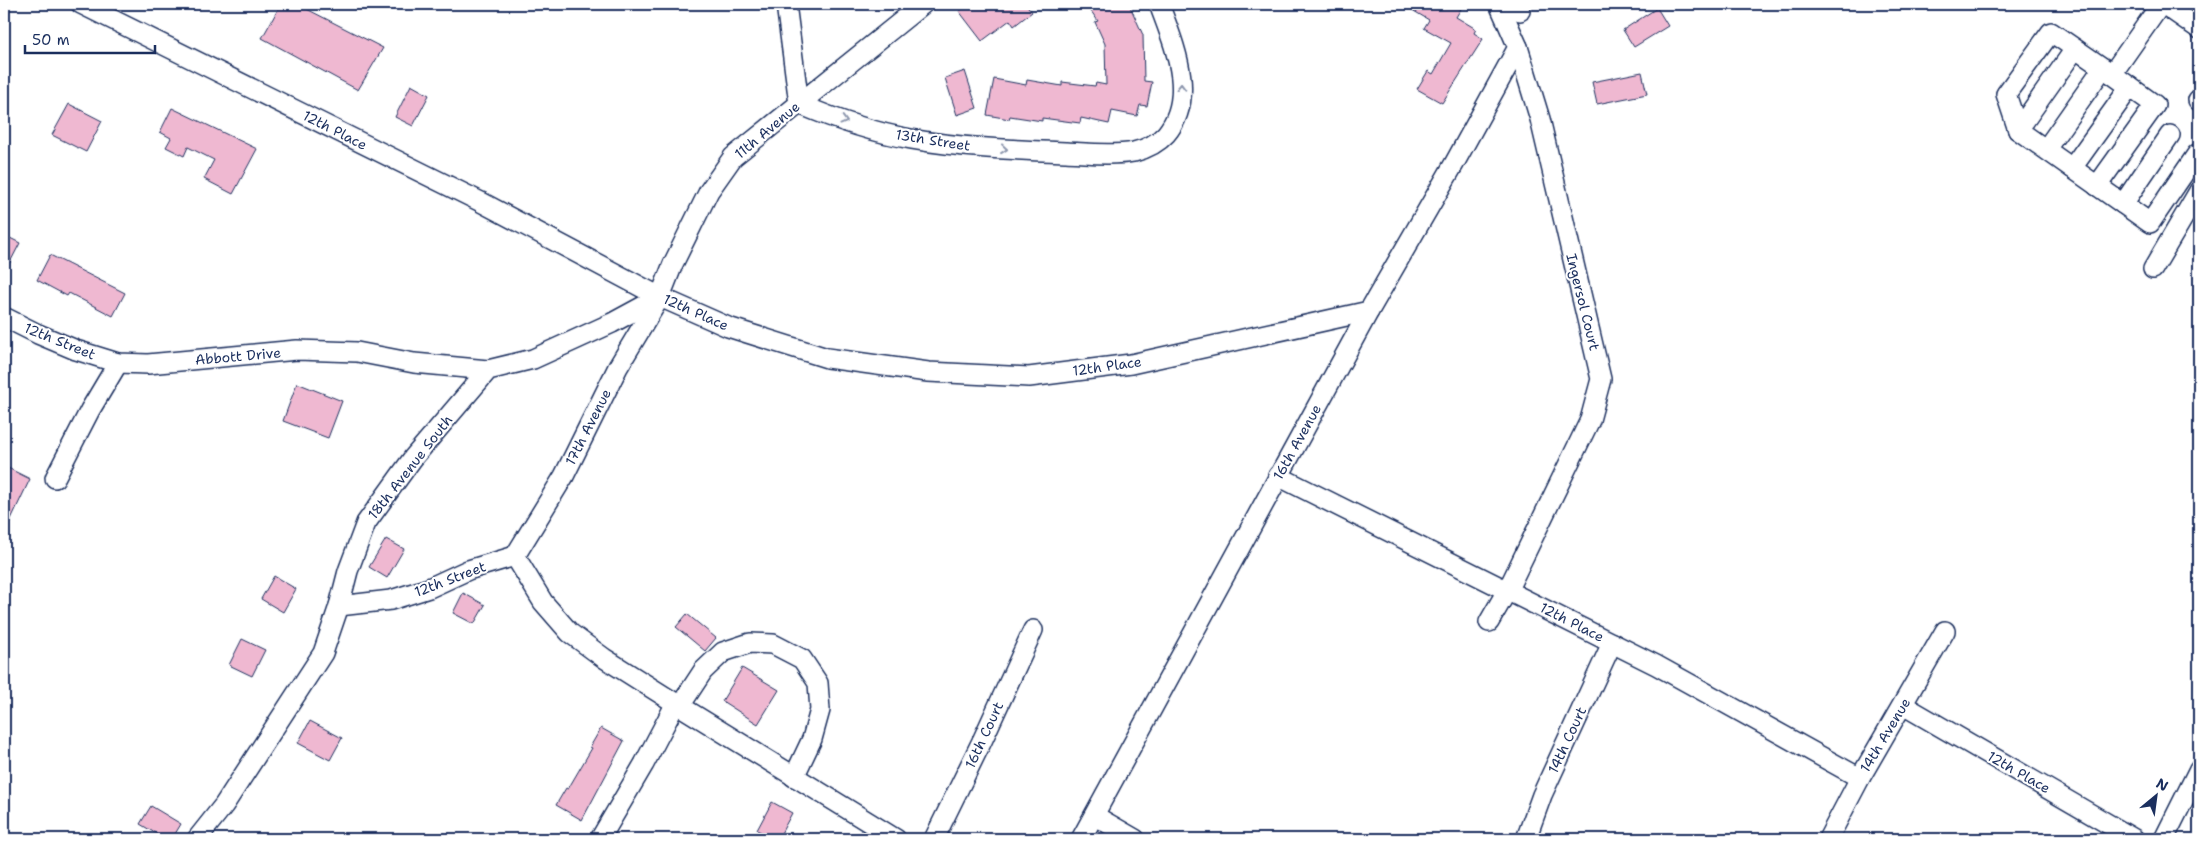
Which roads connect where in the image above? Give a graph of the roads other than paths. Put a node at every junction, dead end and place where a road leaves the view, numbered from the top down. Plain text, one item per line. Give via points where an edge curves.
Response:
1 (81, 4) edge
2 (786, 4) edge
3 (923, 4) edge
4 (1159, 4) edge
5 (1499, 4) edge
6 (2162, 4) edge
7 (2183, 10) edge
8 (2199, 29) edge
9 (1518, 47) junction
10 (2076, 49) junction
11 (2107, 71) junction
12 (2130, 87) junction
13 (798, 104) junction
14 (2018, 130) junction
15 (2170, 134) dead end
16 (2046, 149) junction
17 (2197, 154) dead end
18 (2072, 168) junction
19 (2097, 186) junction
20 (2199, 190) edge
21 (2123, 204) junction
22 (2153, 269) dead end
23 (660, 297) junction
24 (1369, 310) junction
25 (4, 317) edge
26 (118, 363) junction
27 (488, 370) junction
28 (1278, 476) junction
29 (55, 478) dead end
30 (516, 556) junction
31 (1508, 589) junction
32 (339, 606) junction
33 (1488, 622) dead end
34 (1033, 630) dead end
35 (1945, 631) dead end
36 (1612, 643) junction
37 (678, 704) junction
38 (1903, 705) junction
39 (2199, 769) edge
40 (794, 777) junction
41 (1860, 778) junction
42 (1094, 816) junction
43 (198, 839) edge
44 (600, 839) edge
45 (896, 839) edge
46 (934, 839) edge
47 (1081, 839) edge
48 (1135, 839) edge
49 (1526, 839) edge
50 (1828, 839) edge
51 (2134, 839) edge
52 (2164, 839) edge

1 - 23 street, 12th Place via 489,207
2 - 13 street
3 - 13 street, 11th Avenue
13 -> 4 street, 13th Street via 834,119 911,139 1011,150 1134,152 1152,146 1166,133 1176,115 1181,96 1178,58
5 - 9 street, Ingersol Court
6 - 7 street
6 - 11 street
7 - 8 street
9 - 24 street, 16th Avenue
9 - 31 street, Ingersol Court via 1540,119 1601,378 1590,420
10 - 11 street
10 - 14 street
10 - 14 street via 2051,32 2006,94
11 - 12 street
11 - 16 street
12 - 18 street
12 - 19 street via 2155,105
13 - 23 street, 11th Avenue via 733,157 709,191
14 - 16 street
15 - 21 street
16 - 18 street
17 - 21 street via 2150,223
18 - 19 street
19 - 21 street
20 - 22 street
23 - 24 street, 12th Place via 728,327 827,358 928,372 1029,377 1131,364
23 - 27 street via 533,359
23 - 30 street, 17th Avenue via 618,367 564,476
24 - 28 street, 16th Avenue
25 - 26 street, 12th Street via 76,350
26 - 27 street, Abbott Drive via 148,364 297,350 357,352 414,363
26 - 29 street
27 - 32 street, 18th Avenue South via 414,458 366,523
28 - 31 street, 12th Place
28 - 42 street, 16th Avenue
30 - 32 street, 12th Street via 468,570 430,588 391,600
30 - 37 street via 543,602 570,633
31 - 33 street
31 - 36 street, 12th Place
32 - 43 street, 18th Avenue South via 323,653 224,805
34 - 46 street, 16th Court
35 - 38 street, 14th Avenue
36 - 41 street, 12th Place via 1746,713
36 - 49 street, 14th Court via 1542,795
37 - 40 street
37 - 40 street via 703,671 723,652 750,643 773,644 802,659 818,683 820,710 812,739
37 - 44 street
38 - 41 street, 14th Avenue
38 - 51 street, 12th Place
39 - 52 street
40 - 45 street
41 - 50 street, 14th Avenue
42 - 47 street, 16th Avenue
42 - 48 street

